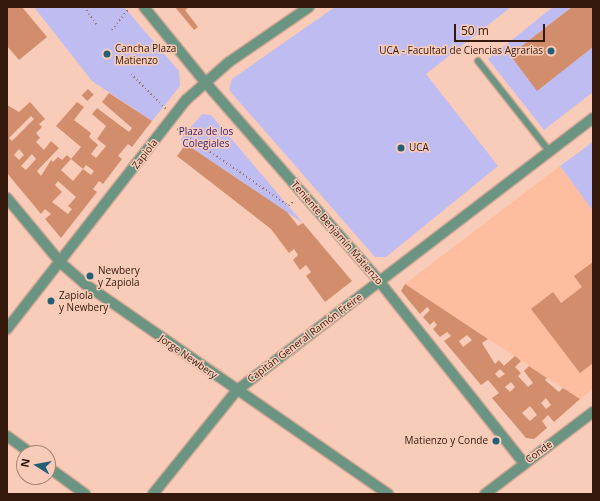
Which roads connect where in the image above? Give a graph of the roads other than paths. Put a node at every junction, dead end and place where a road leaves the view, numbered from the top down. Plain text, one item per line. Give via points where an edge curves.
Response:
1 (144, 7) edge
2 (308, 7) edge
3 (478, 61) dead end
4 (205, 82) junction
5 (593, 118) edge
6 (549, 151) junction
7 (7, 198) edge
8 (61, 263) junction
9 (379, 281) junction
10 (7, 329) edge
11 (236, 391) junction
12 (593, 412) edge
13 (7, 436) edge
14 (19, 445) edge
15 (524, 463) junction
16 (56, 473) edge
17 (85, 494) edge
18 (153, 494) edge
19 (388, 494) edge
20 (485, 494) edge

1 - 4 street, Teniente Benjamín Matienzo
2 - 4 street, Zapiola
3 - 6 lane
4 - 8 street, Zapiola via 172,119
4 - 9 street, Teniente Benjamín Matienzo
5 - 6 street, Capitán General Ramón Freire
6 - 9 street, Capitán General Ramón Freire
7 - 8 street, Jorge Newbery
8 - 10 street, Zapiola
8 - 11 street, Jorge Newbery via 85,284
9 - 11 street, Capitán General Ramón Freire
9 - 15 street, Teniente Benjamín Matienzo
11 - 18 street, Capitán General Ramón Freire
11 - 19 street, Jorge Newbery
12 - 15 street, Conde
13 - 14 street
15 - 20 street, Conde
16 - 17 street

